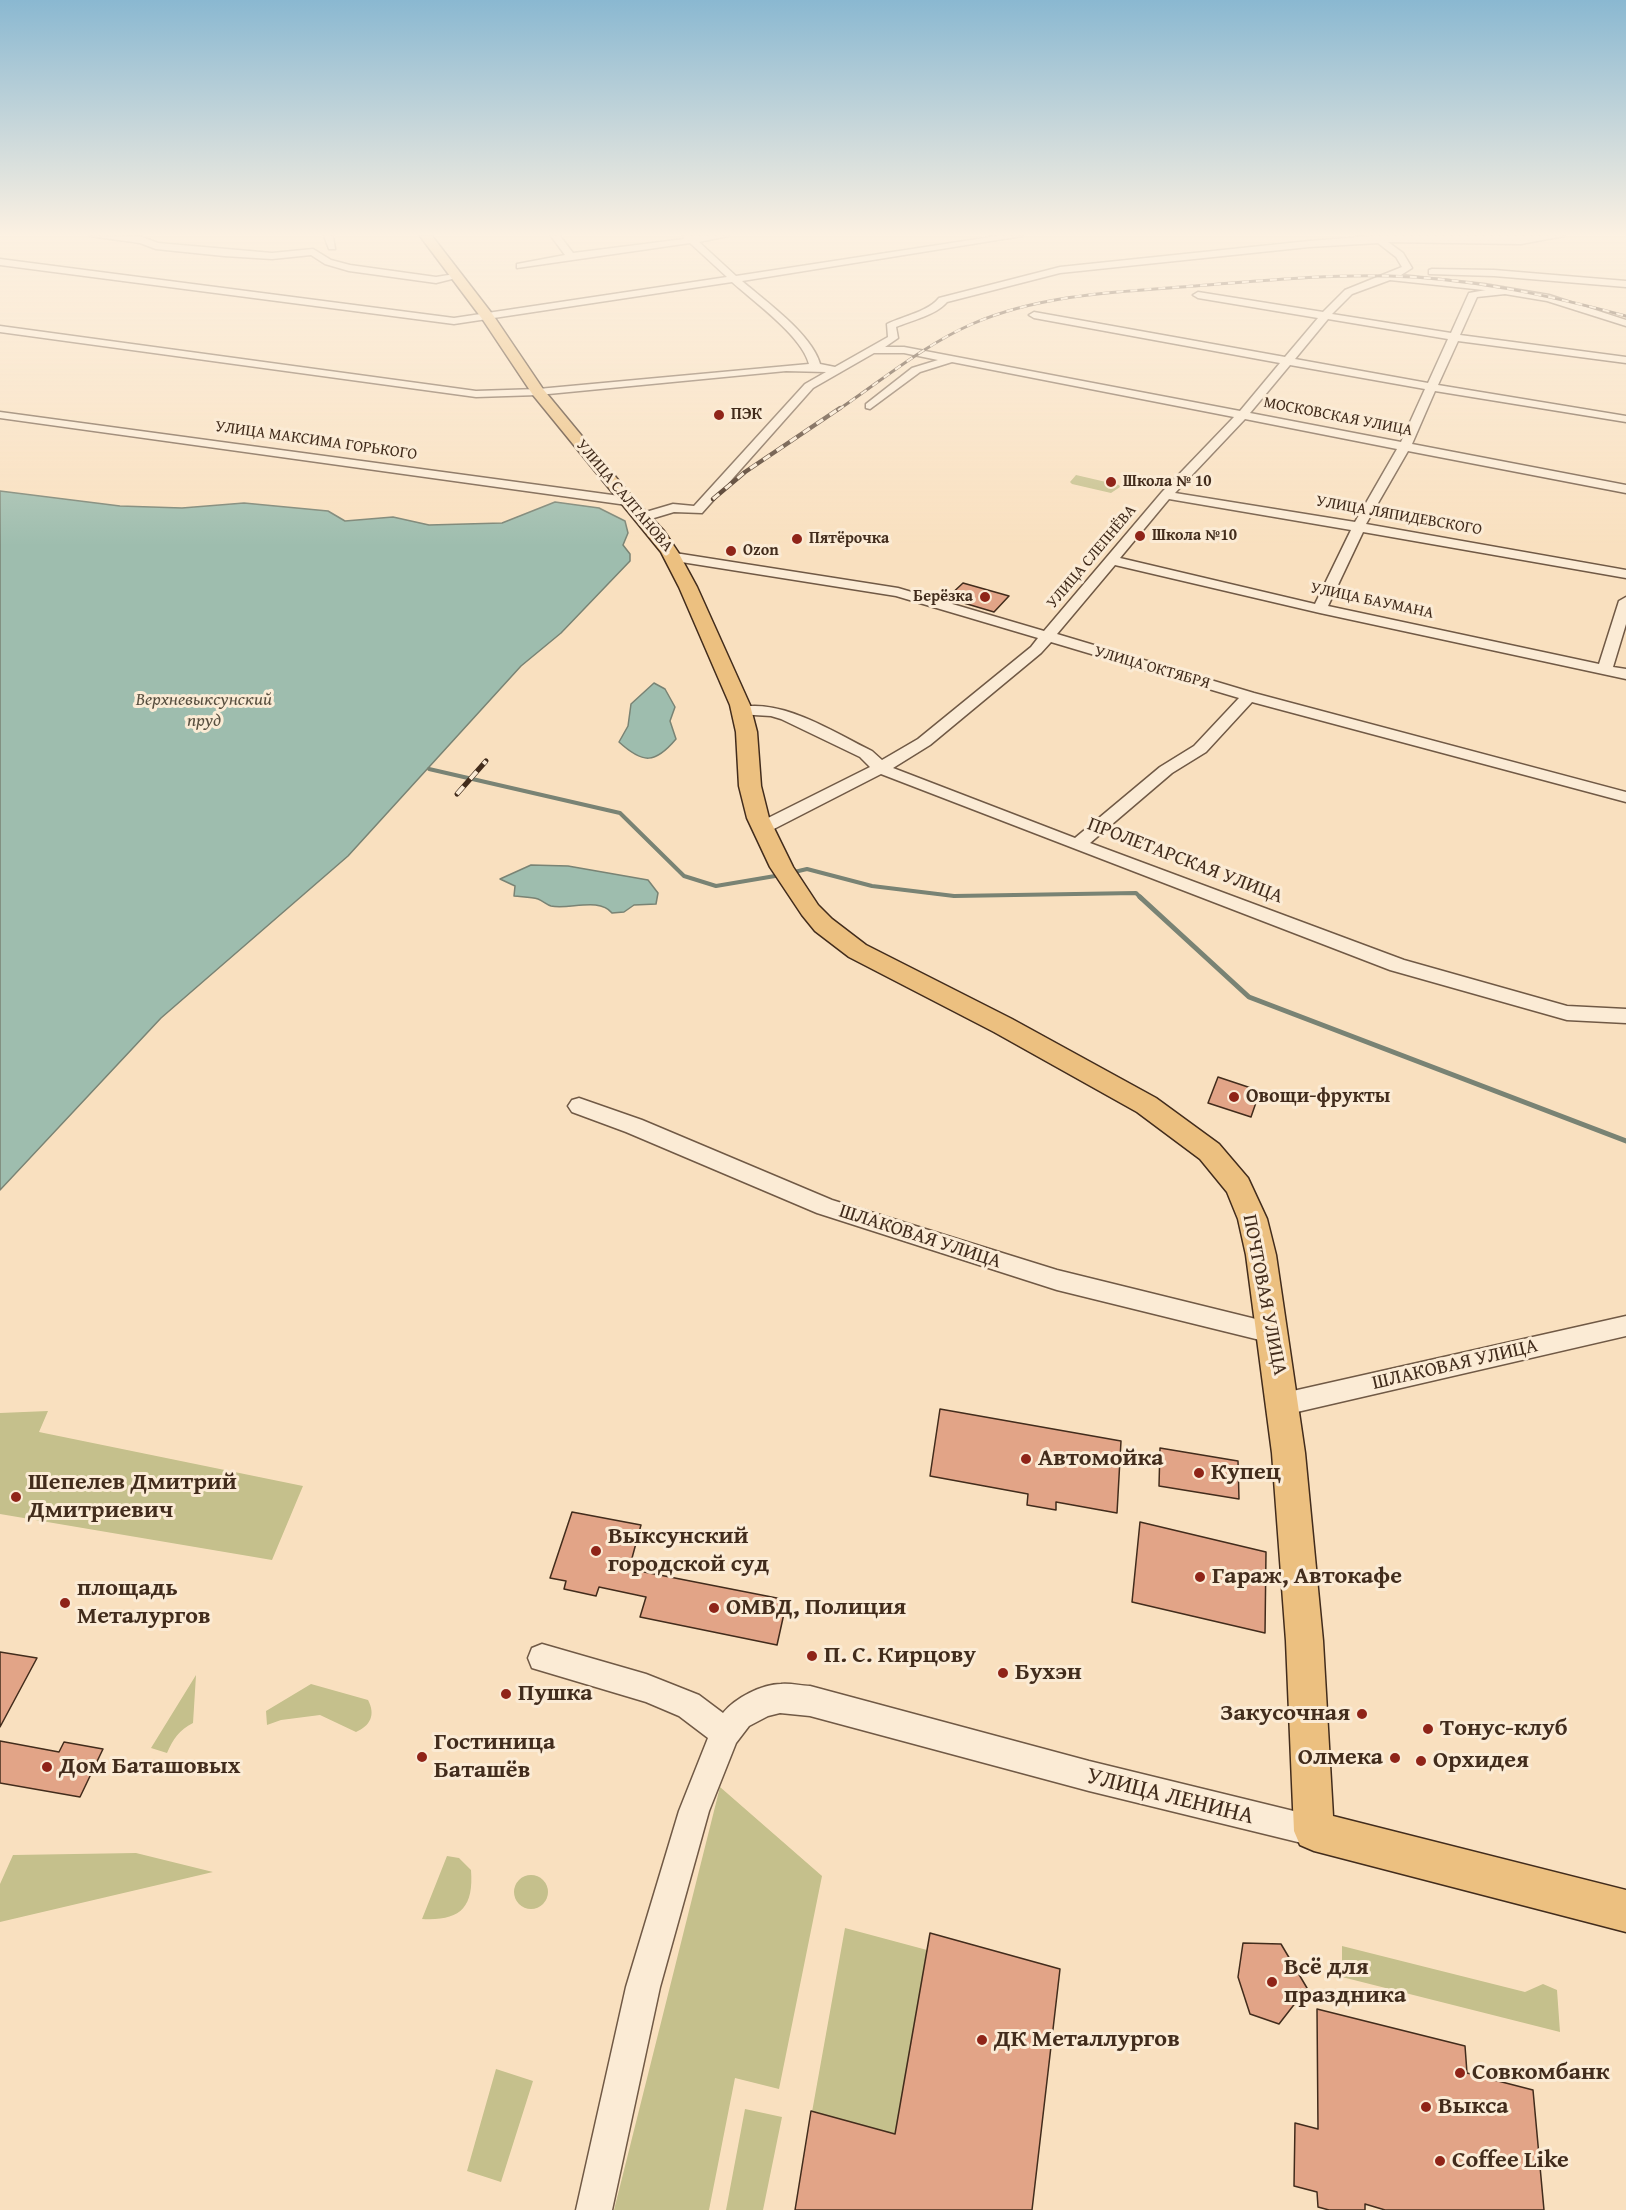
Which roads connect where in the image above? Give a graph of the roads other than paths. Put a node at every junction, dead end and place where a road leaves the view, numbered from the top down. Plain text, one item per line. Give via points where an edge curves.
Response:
1 (74, 339) edge
2 (502, 339) edge
3 (799, 339) edge
4 (891, 339) edge
5 (894, 339) edge
6 (1164, 339) edge
7 (1305, 339) edge
8 (1454, 339) edge
9 (1471, 339) edge
10 (874, 350) junction
11 (904, 350) junction
12 (948, 360) junction
13 (1626, 360) edge
14 (1287, 362) junction
15 (814, 367) junction
16 (836, 370) junction
17 (1433, 387) junction
18 (538, 392) junction
19 (870, 406) dead end
20 (0, 416) edge
21 (1242, 416) junction
22 (1626, 419) edge
23 (1405, 446) junction
24 (1626, 489) edge
25 (1166, 495) junction
26 (627, 501) junction
27 (644, 517) junction
28 (1359, 526) junction
29 (675, 557) junction
30 (1111, 560) junction
31 (1626, 574) edge
32 (1626, 602) edge
33 (1320, 609) junction
34 (1048, 638) junction
35 (1605, 669) junction
36 (1626, 674) edge
37 (1249, 696) junction
38 (743, 711) junction
39 (881, 768) junction
40 (1626, 797) edge
41 (762, 828) junction
42 (1078, 844) junction
43 (777, 856) joint
44 (1626, 1016) edge
45 (579, 1106) dead end
46 (1626, 1326) edge
47 (1272, 1333) junction
48 (1284, 1404) junction
49 (542, 1658) dead end
50 (724, 1733) junction
51 (1314, 1831) junction
52 (1626, 1911) edge
53 (594, 2210) edge

1 - 18 street via 476,394
2 - 18 main road, УЛИЦА САЛТАНОВА
3 - 15 street via 812,355
4 - 10 street
5 - 11 street
6 - 14 street
7 - 14 street, УЛИЦА СЛЕПНЁВА
8 - 17 street
9 - 13 street
10 - 11 street, МОСКОВСКАЯ УЛИЦА
10 - 16 street
11 - 12 street, МОСКОВСКАЯ УЛИЦА
12 - 19 street via 910,373
12 - 21 street, МОСКОВСКАЯ УЛИЦА
14 - 17 street
14 - 21 street, УЛИЦА СЛЕПНЁВА
15 - 16 street
15 - 18 street
16 - 27 street via 809,386 697,510 673,508
17 - 22 street
17 - 23 street
18 - 26 main road, УЛИЦА САЛТАНОВА
20 - 26 street, УЛИЦА МАКСИМА ГОРЬКОГО
21 - 23 street, МОСКОВСКАЯ УЛИЦА
21 - 25 street, УЛИЦА СЛЕПНЁВА
23 - 24 street, МОСКОВСКАЯ УЛИЦА
23 - 28 street
25 - 28 street, УЛИЦА ЛЯПИДЕВСКОГО
25 - 30 street, УЛИЦА СЛЕПНЁВА
26 - 27 main road, УЛИЦА САЛТАНОВА
27 - 29 main road, УЛИЦА САЛТАНОВА
28 - 31 street, УЛИЦА ЛЯПИДЕВСКОГО
28 - 33 street
29 - 34 street, УЛИЦА ОКТЯБРЯ via 898,592
29 - 38 main road, УЛИЦА САЛТАНОВА
30 - 33 street, УЛИЦА БАУМАНА
30 - 34 street, УЛИЦА СЛЕПНЁВА
32 - 35 street
33 - 35 street, УЛИЦА БАУМАНА
34 - 37 street, УЛИЦА ОКТЯБРЯ
34 - 39 street, УЛИЦА СЛЕПНЁВА via 924,742
35 - 36 street, УЛИЦА БАУМАНА
37 - 40 street, УЛИЦА ОКТЯБРЯ
37 - 42 street via 1200,749 1166,770
38 - 39 street, ПРОЛЕТАРСКАЯ УЛИЦА via 772,711 787,716 866,754
38 - 41 main road, УЛИЦА САЛТАНОВА via 749,741 750,788
39 - 41 street, УЛИЦА СЛЕПНЁВА
39 - 42 street, ПРОЛЕТАРСКАЯ УЛИЦА via 937,793
41 - 43 main road, УЛИЦА САЛТАНОВА
42 - 44 street, ПРОЛЕТАРСКАЯ УЛИЦА via 1397,965 1567,1012
43 - 47 main road, ПОЧТОВАЯ УЛИЦА via 813,914 830,931 881,964 1126,1093 1213,1153 1238,1184 1250,1209
45 - 47 street, ШЛАКОВАЯ УЛИЦА via 825,1207 1057,1280
46 - 48 street, ШЛАКОВАЯ УЛИЦА
47 - 48 main road, ПОЧТОВАЯ УЛИЦА
48 - 51 main road, ПОЧТОВАЯ УЛИЦА via 1300,1582
49 - 50 street via 646,1688 689,1705
50 - 51 street, УЛИЦА ЛЕНИНА via 739,1716 762,1703 780,1698 810,1701
50 - 53 street via 694,1812 642,1987
51 - 52 main road, УЛИЦА ЛЕНИНА

